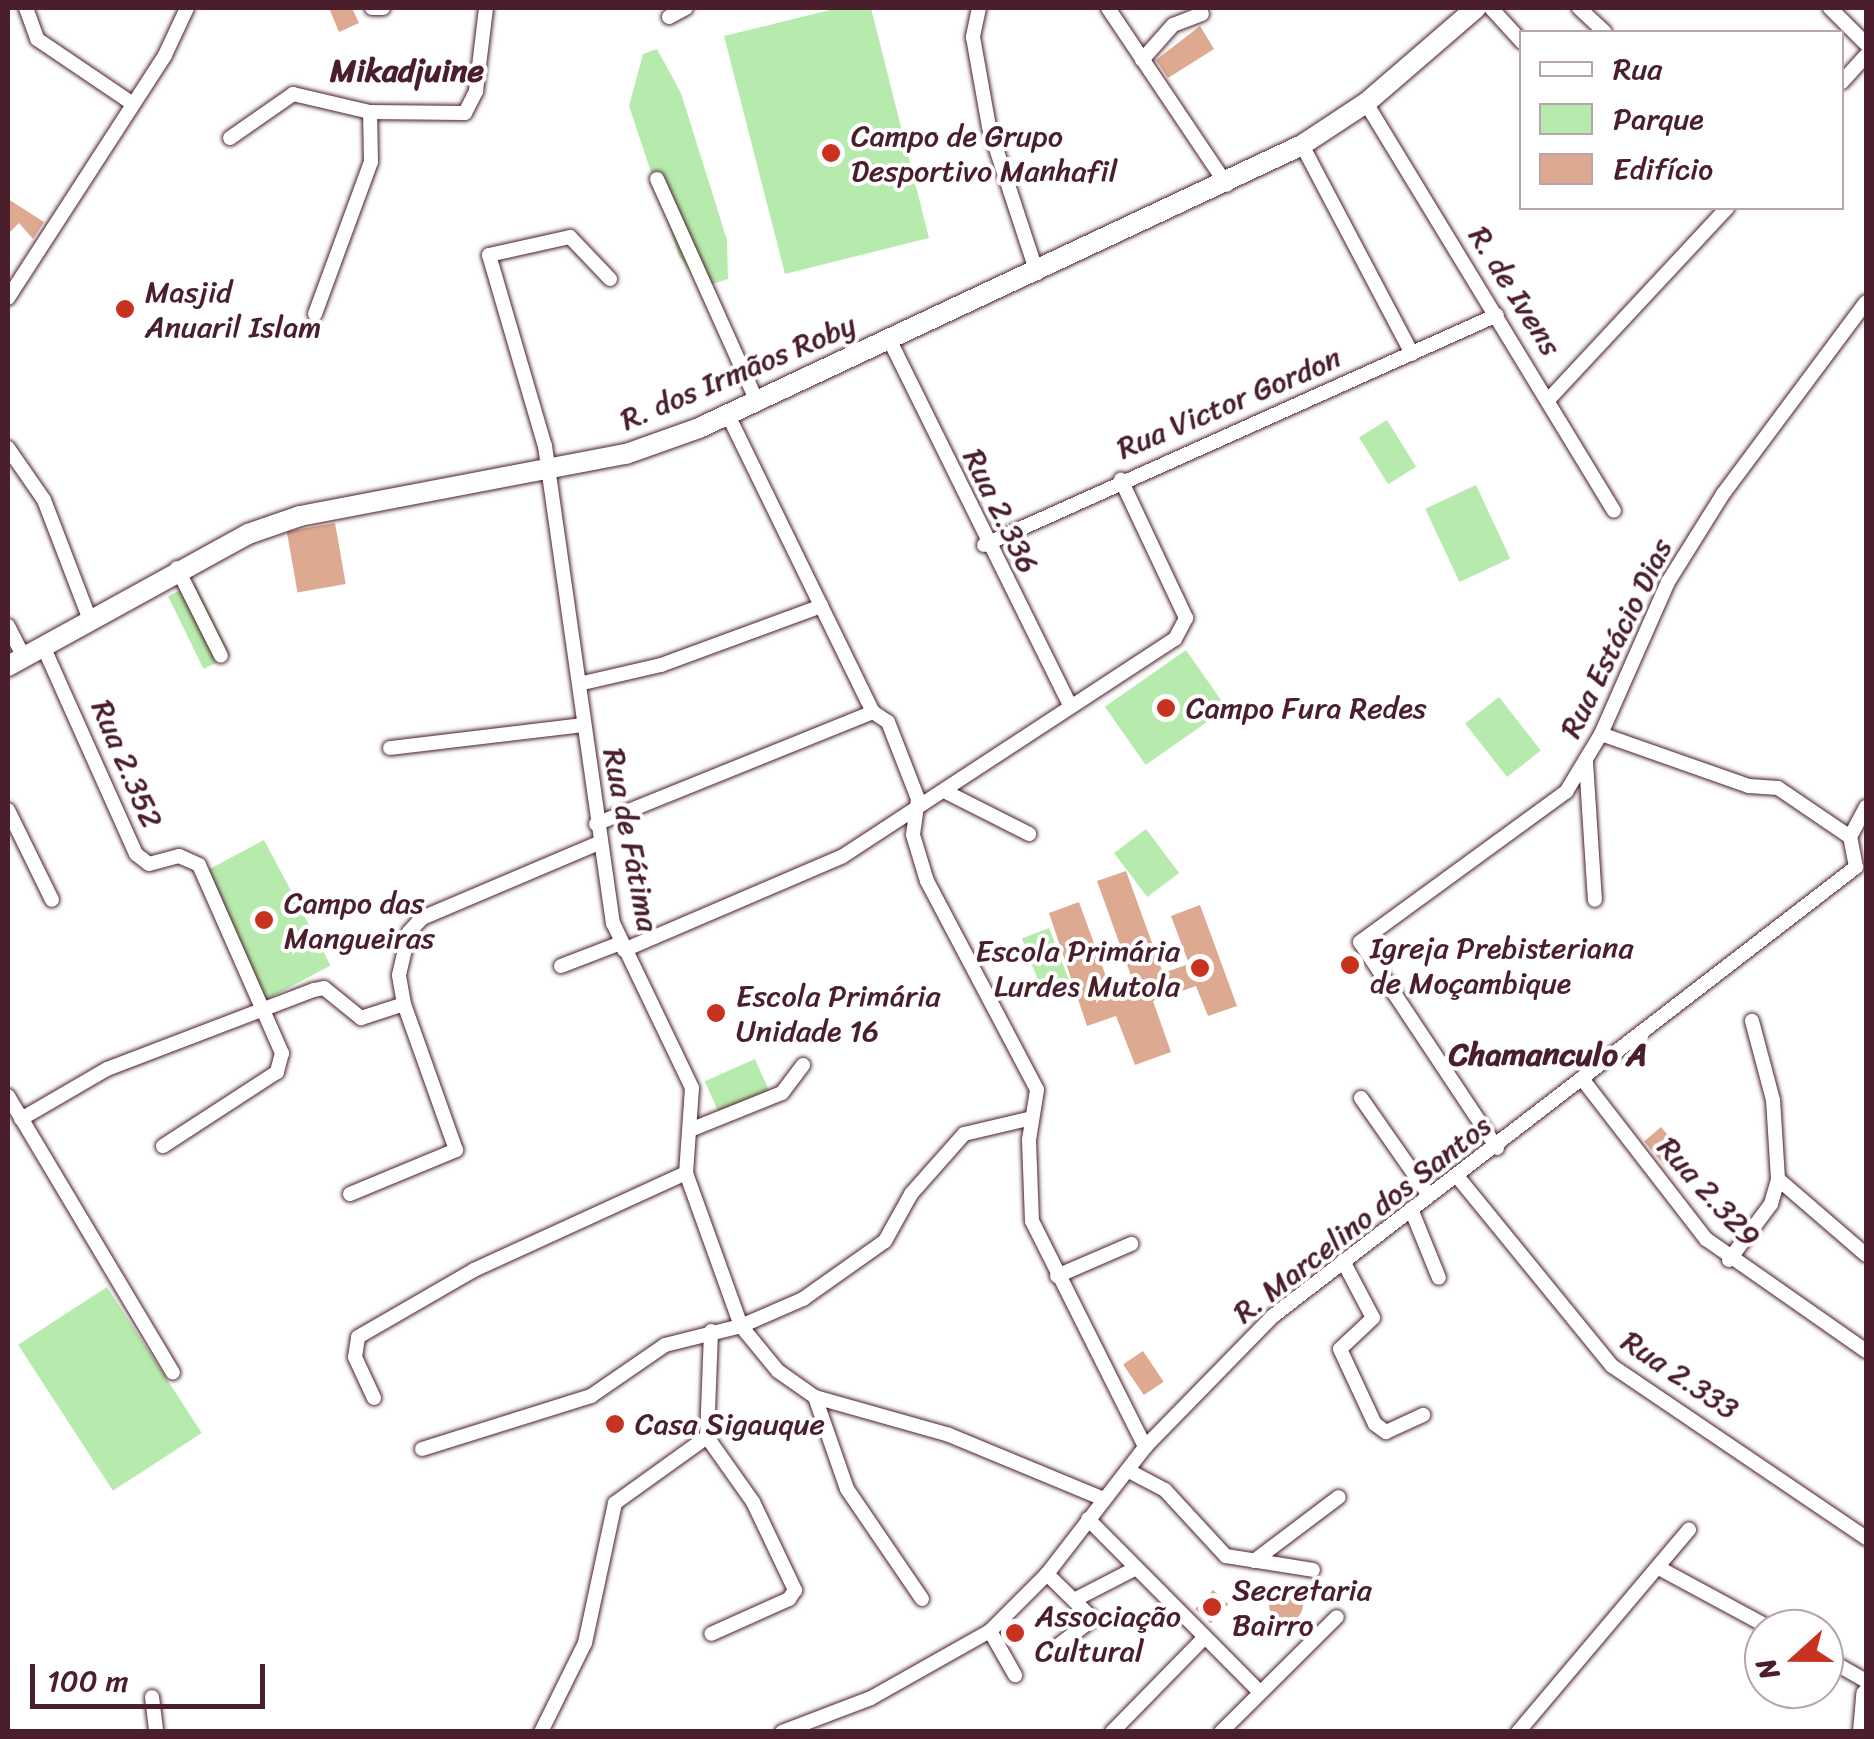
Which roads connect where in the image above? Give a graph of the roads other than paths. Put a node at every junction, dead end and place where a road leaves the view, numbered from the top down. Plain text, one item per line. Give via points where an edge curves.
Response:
1 (26, 8) edge
2 (187, 8) edge
3 (372, 8) edge
4 (384, 8) edge
5 (486, 8) edge
6 (686, 8) edge
7 (978, 8) edge
8 (1108, 8) edge
9 (1170, 8) edge
10 (1476, 8) edge
11 (1491, 8) edge
12 (1579, 8) edge
13 (1830, 8) edge
14 (1202, 14) dead end
15 (669, 18) dead end
16 (1173, 25) junction
17 (1603, 30) edge
18 (1519, 39) edge
19 (1866, 44) edge
20 (1866, 55) edge
21 (1142, 60) junction
22 (1844, 80) edge
23 (130, 102) junction
24 (1361, 106) junction
25 (370, 112) junction
26 (230, 138) dead end
27 (1302, 145) junction
28 (657, 179) dead end
29 (1228, 185) junction
30 (1725, 210) edge
31 (1037, 273) junction
32 (610, 279) dead end
33 (11, 296) edge
34 (1866, 302) edge
35 (8, 313) edge
36 (314, 314) dead end
37 (1497, 315) junction
38 (888, 340) junction
39 (1412, 354) junction
40 (1550, 398) junction
41 (757, 401) junction
42 (728, 415) junction
43 (8, 448) edge
44 (548, 472) junction
45 (1121, 480) junction
46 (1614, 511) dead end
47 (984, 546) junction
48 (177, 568) junction
49 (822, 606) junction
50 (89, 618) junction
51 (8, 626) edge
52 (44, 646) junction
53 (221, 656) dead end
54 (16, 661) edge
55 (583, 683) junction
56 (1069, 704) junction
57 (873, 712) junction
58 (582, 724) junction
59 (1602, 734) junction
60 (390, 748) dead end
61 (1586, 762) junction
62 (948, 793) junction
63 (1866, 806) edge
64 (916, 807) junction
65 (8, 810) edge
66 (596, 824) junction
67 (1029, 834) dead end
68 (1850, 837) junction
69 (599, 842) junction
70 (1861, 870) edge
71 (52, 900) dead end
72 (1595, 900) dead end
73 (622, 947) junction
74 (561, 966) dead end
75 (404, 1004) junction
76 (266, 1014) junction
77 (1752, 1021) dead end
78 (803, 1065) dead end
79 (1583, 1080) junction
80 (8, 1096) edge
81 (1361, 1098) dead end
82 (1032, 1118) junction
83 (21, 1119) junction
84 (690, 1130) junction
85 (163, 1146) dead end
86 (1497, 1148) junction
87 (686, 1173) junction
88 (1457, 1176) junction
89 (1778, 1179) junction
90 (350, 1194) dead end
91 (1429, 1195) junction
92 (1411, 1209) junction
93 (1131, 1244) dead end
94 (1866, 1255) edge
95 (1730, 1260) junction
96 (1343, 1262) junction
97 (1057, 1276) junction
98 (1440, 1278) dead end
99 (741, 1326) junction
100 (711, 1330) junction
101 (1866, 1351) edge
102 (173, 1373) dead end
103 (815, 1397) junction
104 (374, 1398) dead end
105 (1423, 1415) dead end
106 (707, 1437) junction
107 (1145, 1447) junction
108 (422, 1449) dead end
109 (1129, 1471) junction
110 (1339, 1497) dead end
111 (1101, 1498) junction
112 (1088, 1519) junction
113 (1688, 1530) dead end
114 (1866, 1538) edge
115 (1254, 1560) junction
116 (1136, 1568) junction
117 (1658, 1568) junction
118 (1314, 1570) dead end
119 (1047, 1574) junction
120 (1078, 1598) junction
121 (922, 1600) dead end
122 (1744, 1614) edge
123 (1338, 1618) dead end
124 (990, 1631) junction
125 (711, 1634) dead end
126 (1204, 1638) junction
127 (1059, 1646) dead end
128 (1016, 1675) dead end
129 (1260, 1692) junction
130 (1866, 1694) edge
131 (152, 1697) dead end
132 (156, 1732) edge
133 (541, 1732) edge
134 (782, 1732) edge
135 (1112, 1732) edge
136 (1221, 1732) edge
137 (1518, 1732) edge
138 (1863, 1732) edge

1 - 23 street via 38,39
2 - 23 street
3 - 4 street
5 - 25 street via 472,108 460,116
6 - 15 street
7 - 31 street via 973,37 989,127
8 - 21 street
9 - 16 street
10 - 24 street, R. dos Irmãos Roby
11 - 18 street
12 - 17 street
13 - 19 street
14 - 16 street
16 - 21 street
20 - 22 street
21 - 29 street
23 - 33 street
24 - 27 street, R. dos Irmãos Roby
24 - 37 street, R. de Ivens
25 - 26 street via 293,94
25 - 36 street via 371,162
27 - 29 street, R. dos Irmãos Roby
27 - 39 street
28 - 41 street
29 - 31 street, R. dos Irmãos Roby
30 - 40 street
31 - 38 street, R. dos Irmãos Roby
32 - 44 street, Rua de Fátima via 570,237 488,255
33 - 35 street
34 - 59 street, Rua Estácio Dias via 1723,494 1668,582
37 - 39 street, Rua Victor Gordon
37 - 40 street, R. de Ivens
38 - 41 street, R. dos Irmãos Roby
38 - 47 street, Rua 2.336
39 - 45 street, Rua Victor Gordon
40 - 46 street, R. de Ivens
41 - 42 street, R. dos Irmãos Roby
42 - 44 street, R. dos Irmãos Roby via 626,454
42 - 49 street
43 - 50 street via 44,500
44 - 48 street, R. dos Irmãos Roby via 300,516
44 - 55 street, Rua de Fátima
45 - 47 street, Rua Victor Gordon
45 - 56 street via 1186,618 1160,650
47 - 56 street, Rua 2.336
48 - 50 street, R. dos Irmãos Roby
48 - 53 street
49 - 55 street via 661,666
49 - 57 street
50 - 52 street, R. dos Irmãos Roby
51 - 54 street
52 - 54 street, R. dos Irmãos Roby
52 - 76 street, Rua 2.352 via 136,854 149,864 180,856 199,865
55 - 58 street, Rua de Fátima
56 - 62 street
57 - 64 street via 888,722
57 - 66 street
58 - 60 street
58 - 66 street, Rua de Fátima
59 - 61 street, Rua Estácio Dias
59 - 68 street via 1749,786 1784,790
61 - 72 street
61 - 86 street, Rua Estácio Dias via 1566,792 1360,942
62 - 64 street
62 - 67 street
63 - 68 street
64 - 73 street via 843,856
64 - 82 street via 912,835 927,881 1030,1074 1039,1097
65 - 71 street
66 - 69 street, Rua de Fátima
68 - 70 street
69 - 73 street, Rua de Fátima
69 - 75 street via 422,918 402,946
70 - 79 street, R. Marcelino dos Santos
73 - 74 street
73 - 84 street, Rua de Fátima via 692,1088
75 - 76 street via 360,1018 324,988
75 - 90 street via 455,1155
76 - 83 street via 106,1069
76 - 85 street via 282,1054 278,1072
77 - 89 street via 1773,1100
78 - 84 street via 782,1092
79 - 86 street, R. Marcelino dos Santos
79 - 95 street, Rua 2.329
80 - 83 street
81 - 91 street
82 - 97 street via 1032,1221
82 - 99 street via 964,1134 911,1194 885,1242 802,1299
83 - 102 street
84 - 87 street, Rua de Fátima
86 - 88 street, R. Marcelino dos Santos
87 - 99 street, Rua de Fátima
87 - 104 street via 474,1270 358,1336 356,1356
88 - 91 street, R. Marcelino dos Santos
88 - 114 street, Rua 2.333 via 1612,1366
89 - 94 street
89 - 95 street via 1771,1204
91 - 92 street, R. Marcelino dos Santos
92 - 96 street, R. Marcelino dos Santos
92 - 98 street
93 - 97 street
95 - 101 street, Rua 2.329
96 - 105 street via 1374,1318 1340,1349 1376,1424 1386,1432
96 - 107 street, R. Marcelino dos Santos via 1273,1316
97 - 107 street
99 - 100 street
99 - 103 street, Rua de Fátima via 778,1371
100 - 106 street
100 - 108 street via 665,1345 591,1396
103 - 111 street, Rua de Fátima via 949,1435
103 - 121 street via 847,1490
106 - 125 street via 753,1502 795,1590
106 - 133 street via 615,1503 585,1643
107 - 109 street, R. Marcelino dos Santos
109 - 111 street, R. Marcelino dos Santos
109 - 115 street via 1165,1490 1226,1556
110 - 115 street
111 - 112 street, R. Marcelino dos Santos
112 - 116 street
112 - 119 street, R. Marcelino dos Santos
113 - 117 street
115 - 118 street
116 - 120 street
116 - 126 street
117 - 122 street
117 - 137 street
119 - 120 street
119 - 124 street, R. Marcelino dos Santos
120 - 127 street via 1091,1612 1091,1626
123 - 129 street
124 - 128 street
124 - 134 street, R. Marcelino dos Santos via 871,1698
126 - 129 street
126 - 135 street
129 - 136 street
130 - 138 street
131 - 132 street

